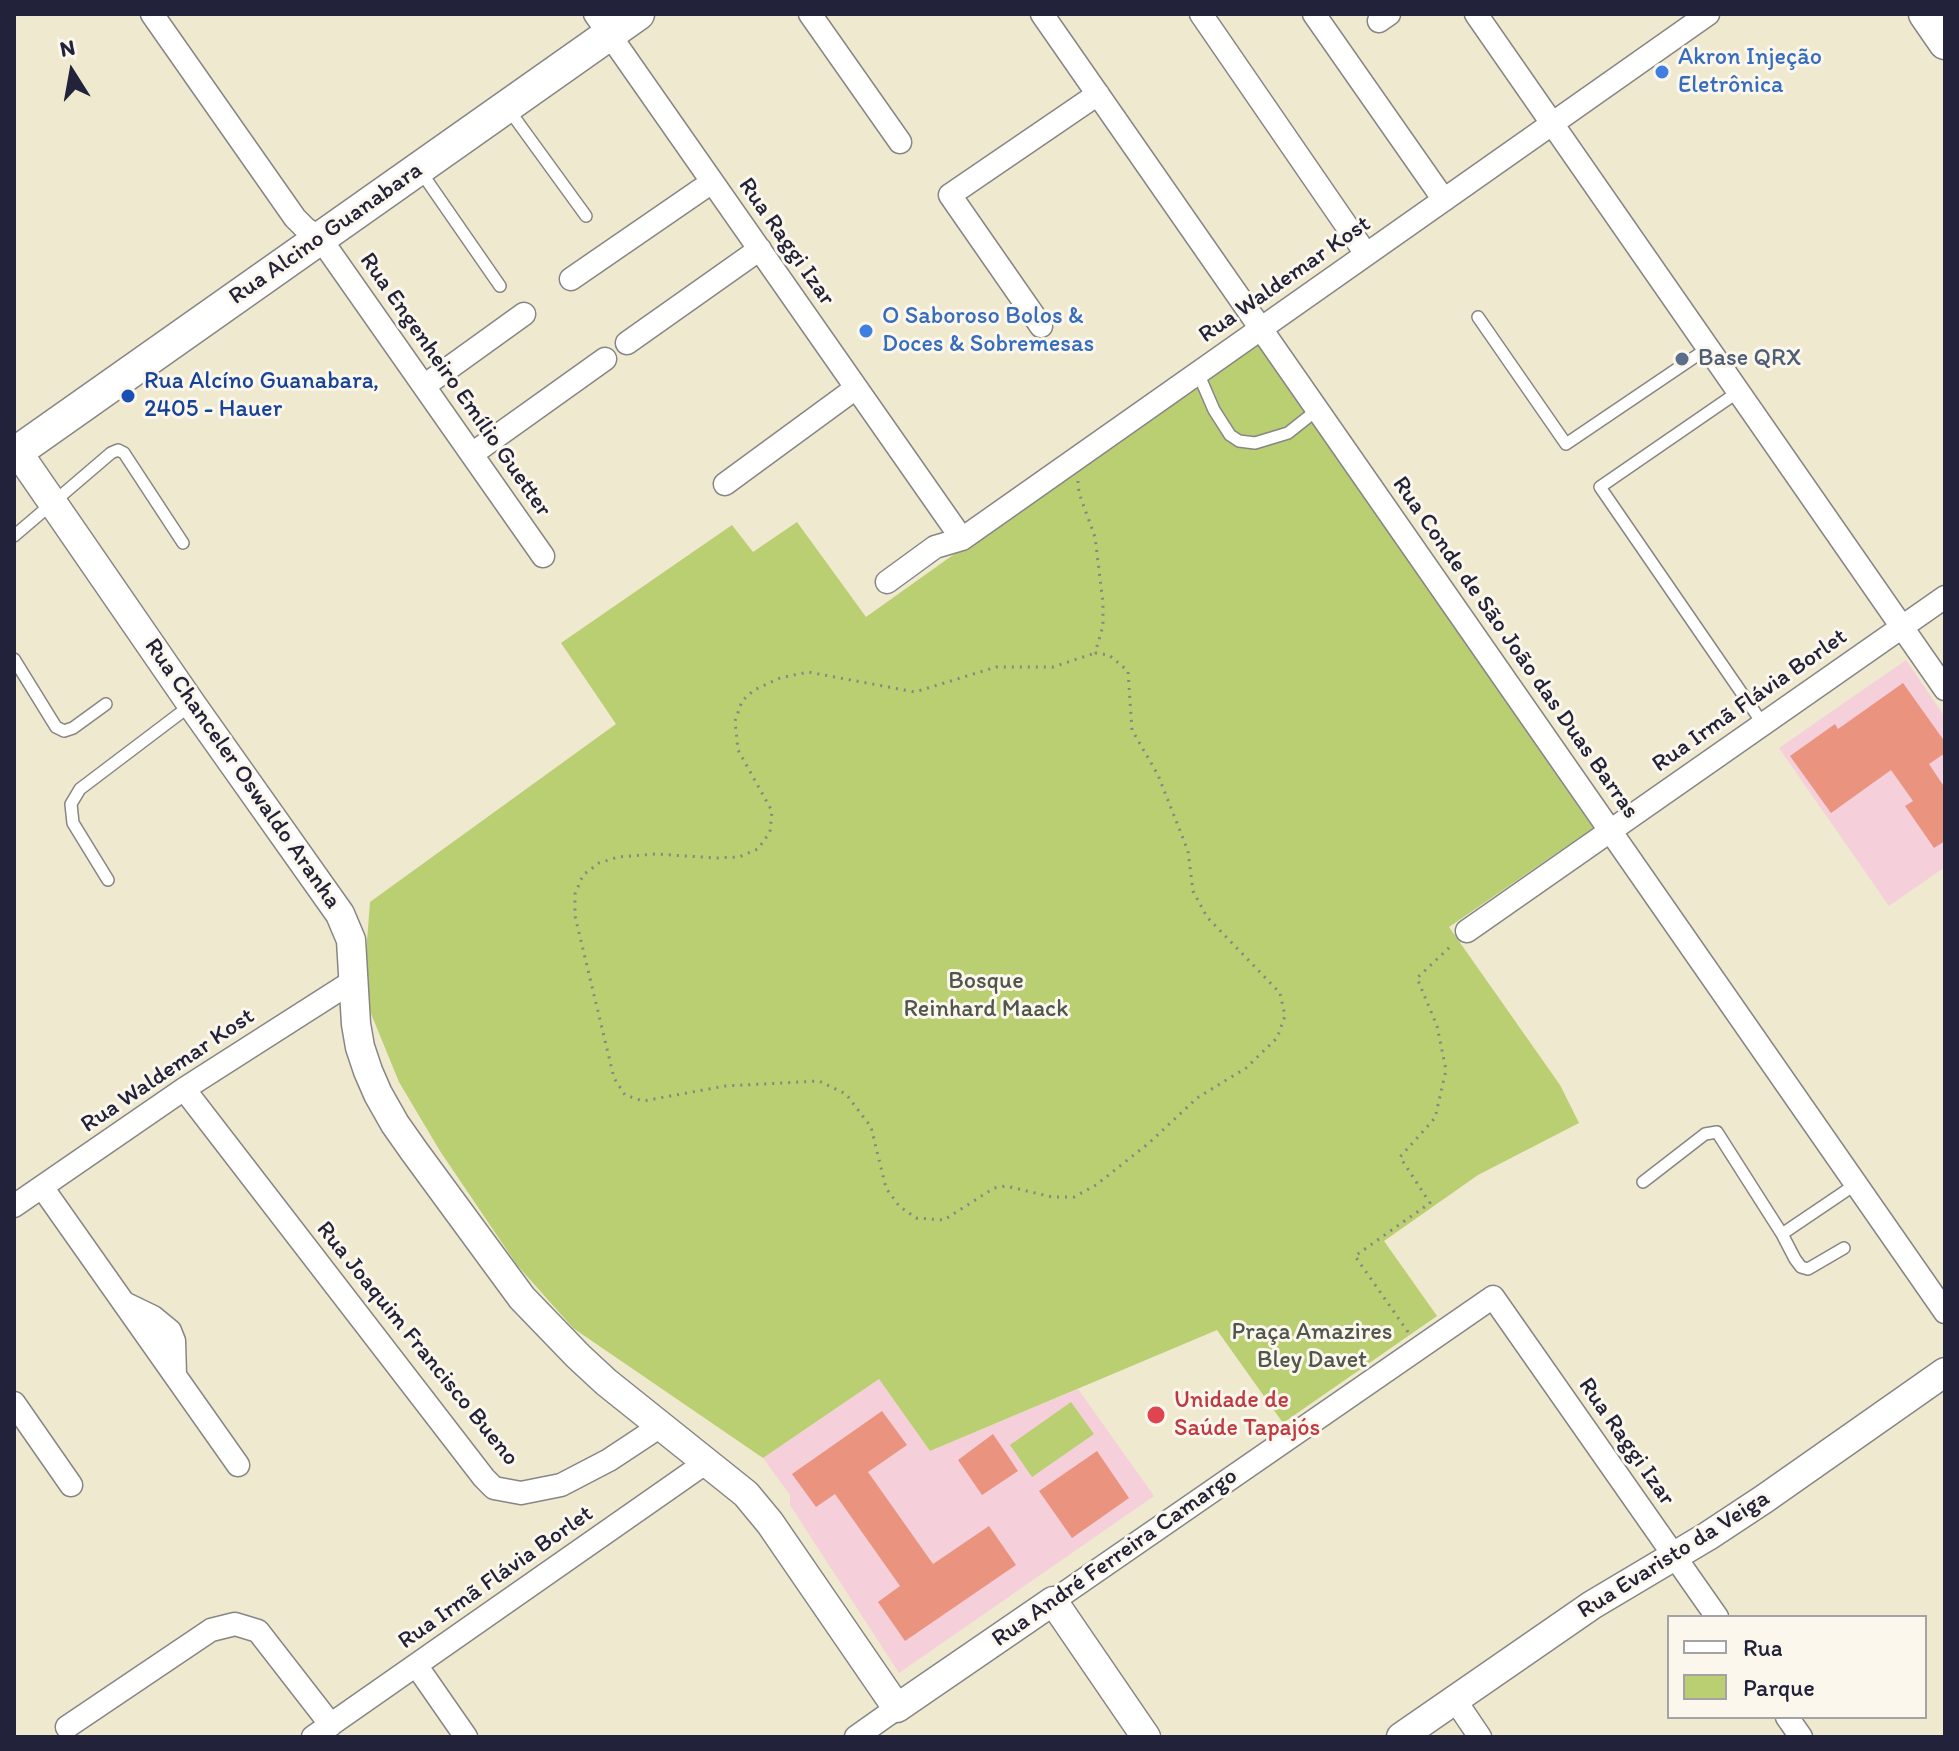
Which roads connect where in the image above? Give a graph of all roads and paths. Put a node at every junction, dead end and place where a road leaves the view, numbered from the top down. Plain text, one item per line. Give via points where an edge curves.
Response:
1 (152, 14) edge
2 (638, 14) edge
3 (810, 14) edge
4 (1042, 14) edge
5 (1201, 14) edge
6 (1314, 14) edge
7 (1476, 14) edge
8 (1708, 14) edge
9 (1925, 14) edge
10 (602, 24) edge
11 (1945, 43) edge
12 (1098, 94) junction
13 (507, 106) junction
14 (1552, 124) junction
15 (900, 142) dead end
16 (418, 169) junction
17 (712, 182) junction
18 (1444, 200) junction
19 (586, 216) dead end
20 (320, 238) junction
21 (760, 249) junction
22 (1366, 254) junction
23 (571, 279) dead end
24 (500, 286) dead end
25 (524, 314) dead end
26 (1478, 317) dead end
27 (1041, 326) dead end
28 (1261, 329) junction
29 (627, 343) dead end
30 (1708, 348) junction
31 (605, 359) dead end
32 (1198, 373) junction
33 (424, 386) junction
34 (856, 388) junction
35 (1738, 392) junction
36 (1317, 410) junction
37 (15, 451) edge
38 (472, 454) junction
39 (1078, 471) dead end
40 (725, 484) dead end
41 (53, 504) junction
42 (14, 536) edge
43 (962, 539) junction
44 (183, 543) dead end
45 (543, 556) dead end
46 (887, 582) dead end
47 (1945, 597) edge
48 (1902, 627) junction
49 (1095, 653) junction
50 (14, 659) edge
51 (1945, 689) edge
52 (106, 704) dead end
53 (192, 705) junction
54 (1763, 724) junction
55 (1610, 831) junction
56 (108, 880) dead end
57 (1467, 931) joint
58 (353, 981) junction
59 (184, 1089) junction
60 (1643, 1182) dead end
61 (1856, 1184) junction
62 (42, 1187) junction
63 (14, 1206) edge
64 (1782, 1234) junction
65 (1844, 1248) dead end
66 (1493, 1297) joint
67 (1945, 1312) edge
68 (1420, 1348) junction
69 (1945, 1372) edge
70 (14, 1403) edge
71 (662, 1425) junction
72 (708, 1461) junction
73 (238, 1465) dead end
74 (71, 1485) dead end
75 (1674, 1556) junction
76 (1053, 1601) junction
77 (1716, 1615) edge
78 (416, 1665) junction
79 (1455, 1700) junction
80 (897, 1708) junction
81 (1788, 1719) edge
82 (67, 1727) dead end
83 (322, 1731) edge
84 (466, 1737) edge
85 (856, 1737) edge
86 (1146, 1737) edge
87 (1401, 1737) edge
88 (1480, 1737) edge
89 (1801, 1737) edge

1 - 20 street, Rua Engenheiro Emílio Guetter via 295,218
2 - 10 main road, Rua Alcino Guanabara
3 - 15 street
4 - 12 street, Rua Conde de São João das Duas Barras
5 - 22 street
6 - 18 street
7 - 14 street
8 - 14 street, Rua Waldemar Kost
9 - 11 main road
10 - 13 main road, Rua Alcino Guanabara
10 - 17 street, Rua Raggi Izar
12 - 27 street via 950,195
12 - 28 street, Rua Conde de São João das Duas Barras
13 - 16 main road, Rua Alcino Guanabara
13 - 19 lane
14 - 18 street, Rua Waldemar Kost
14 - 30 street
16 - 20 main road, Rua Alcino Guanabara
16 - 24 lane
17 - 21 street, Rua Raggi Izar
17 - 23 street
18 - 22 street, Rua Waldemar Kost
20 - 33 street, Rua Engenheiro Emílio Guetter
20 - 37 main road, Rua Alcino Guanabara
21 - 29 street
21 - 34 street, Rua Raggi Izar
22 - 28 street, Rua Waldemar Kost
25 - 33 street
26 - 30 lane via 1566,444
28 - 32 street, Rua Waldemar Kost
28 - 36 street, Rua Conde de São João das Duas Barras
30 - 35 street
31 - 38 street
32 - 36 lane via 1214,410 1239,441 1255,443 1288,433
32 - 43 street, Rua Waldemar Kost
33 - 38 street, Rua Engenheiro Emílio Guetter
34 - 40 street
34 - 43 street, Rua Raggi Izar
35 - 48 street
35 - 54 lane via 1600,487
36 - 55 street, Rua Conde de São João das Duas Barras
37 - 41 street, Rua Chanceler Oswaldo Aranha
38 - 45 street, Rua Engenheiro Emílio Guetter
39 - 49 path via 1079,493 1095,537 1103,603
41 - 42 lane
41 - 44 lane via 118,450
41 - 53 street, Rua Chanceler Oswaldo Aranha
43 - 46 street, Rua Waldemar Kost via 935,547
47 - 48 street, Rua Irmã Flávia Borlet
48 - 51 street
48 - 54 street, Rua Irmã Flávia Borlet
49 - 49 path via 1053,667 996,667 915,692 808,672 780,678 742,701 735,721 738,750 772,811 770,832 758,849 739,857 618,857 583,875 575,894 575,916 614,1078 625,1095 643,1101 725,1086 819,1081 846,1094 871,1127 886,1188 899,1206 916,1218 944,1220 994,1188 1074,1197 1149,1143 1197,1098 1246,1068 1277,1038 1285,1016 1280,993 1207,917 1193,891 1188,851 1158,775 1132,730 1128,671 1109,655
50 - 52 lane via 56,727 64,731
53 - 56 lane via 80,789 71,804 73,823
53 - 58 street, Rua Chanceler Oswaldo Aranha via 340,914 351,940
54 - 55 street, Rua Irmã Flávia Borlet
55 - 57 street, Rua Irmã Flávia Borlet
55 - 61 street, Rua Conde de São João das Duas Barras
57 - 68 path via 1417,978 1437,1026 1446,1070 1435,1118 1400,1157 1430,1203 1355,1256
58 - 59 street, Rua Waldemar Kost
58 - 71 street, Rua Chanceler Oswaldo Aranha via 368,1071 414,1151 522,1298 606,1382
59 - 62 street, Rua Waldemar Kost
59 - 71 street, Rua Joaquim Francisco Bueno via 494,1488 521,1493 561,1485
60 - 64 lane via 1705,1134 1717,1132
61 - 64 lane
61 - 67 street, Rua Conde de São João das Duas Barras
62 - 63 street, Rua Waldemar Kost
62 - 73 street
64 - 65 lane via 1795,1259 1808,1269
66 - 68 street, Rua André Ferreira Camargo
66 - 75 street, Rua Raggi Izar
68 - 76 street, Rua André Ferreira Camargo
69 - 75 street, Rua Evaristo da Veiga
70 - 74 street
71 - 72 street, Rua Chanceler Oswaldo Aranha
72 - 78 street, Rua Irmã Flávia Borlet
72 - 80 street, Rua Chanceler Oswaldo Aranha via 758,1508
75 - 77 street, Rua Raggi Izar
75 - 79 street, Rua Evaristo da Veiga via 1592,1605
76 - 80 street, Rua André Ferreira Camargo
76 - 86 street
78 - 83 street, Rua Irmã Flávia Borlet
78 - 84 street
79 - 87 street, Rua Evaristo da Veiga
79 - 88 street
80 - 85 street, Rua André Ferreira Camargo
81 - 89 street
82 - 83 street via 211,1630 235,1624 258,1631

